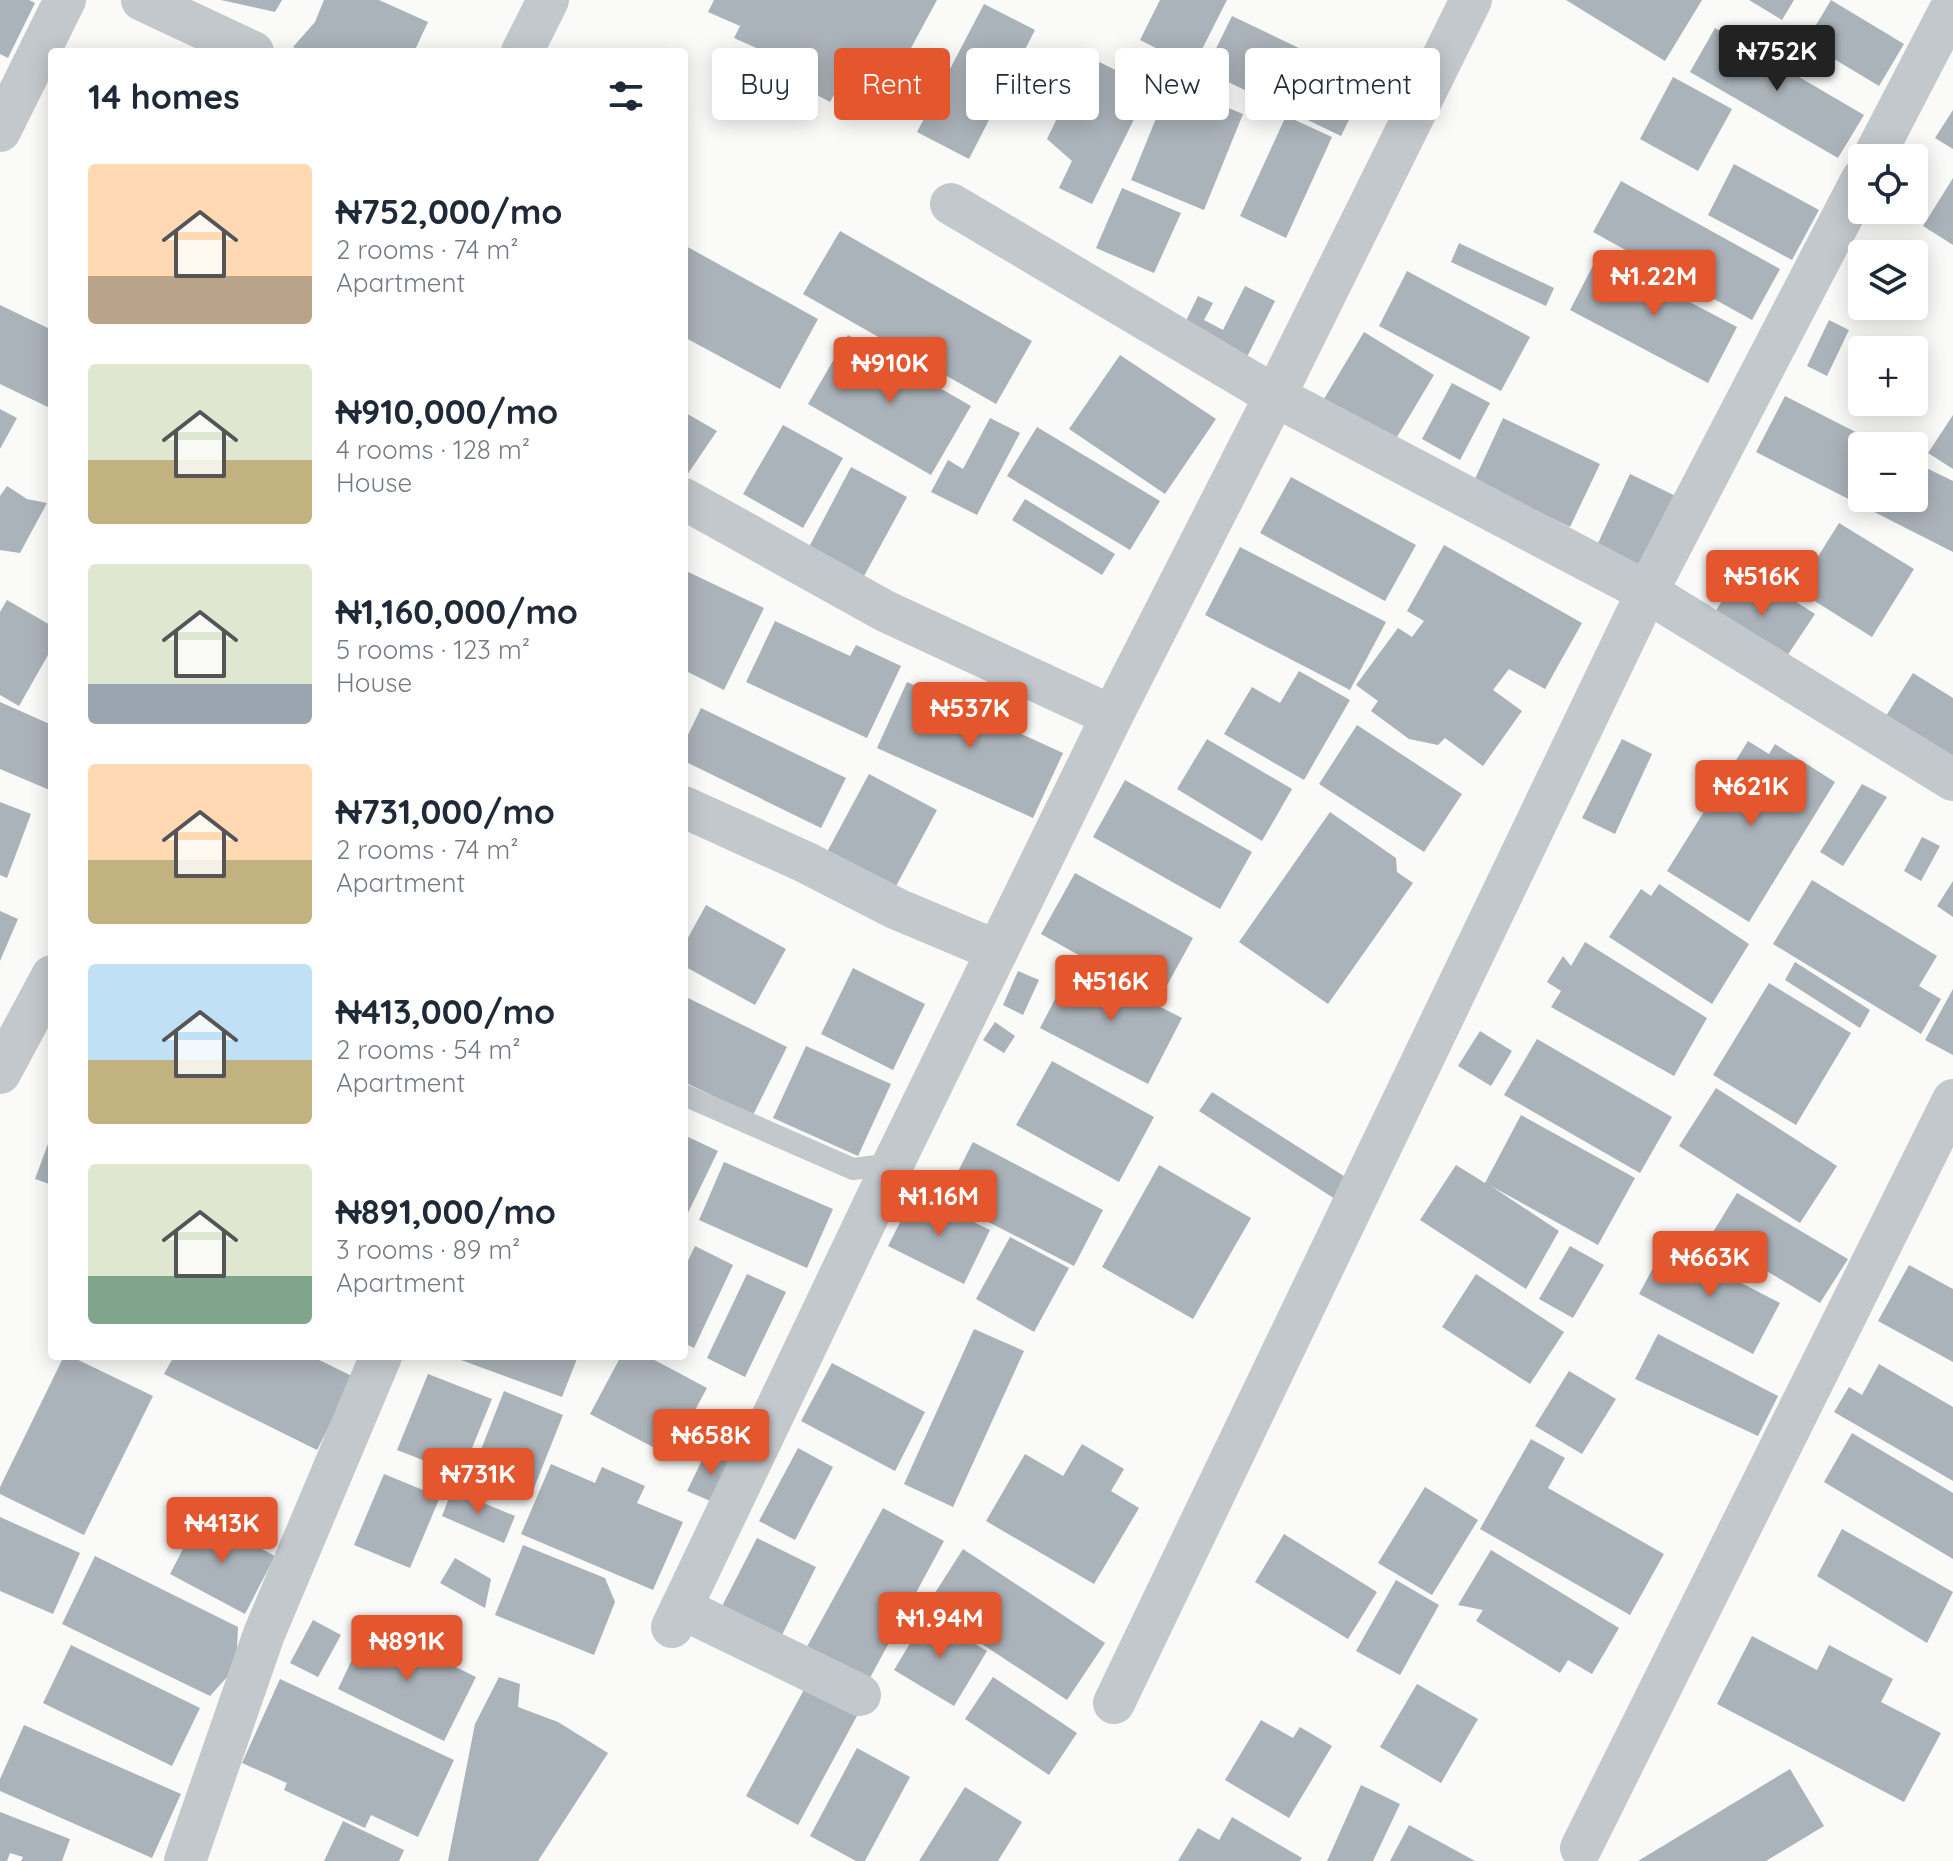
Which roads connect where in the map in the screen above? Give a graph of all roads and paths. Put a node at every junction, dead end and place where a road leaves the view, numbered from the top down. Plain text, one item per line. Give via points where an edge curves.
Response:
1 (65, 0) edge
2 (142, 0) edge
3 (548, 0) edge
4 (1471, 0) edge
5 (1953, 4) edge
6 (244, 48) edge
7 (524, 48) edge
8 (0, 131) edge
9 (1880, 144) edge
10 (951, 204) dead end
11 (1848, 206) edge
12 (1275, 396) junction
13 (688, 501) edge
14 (1647, 592) junction
15 (1112, 716) junction
16 (1953, 780) edge
17 (688, 809) edge
18 (997, 951) junction
19 (48, 983) edge
20 (0, 1073) edge
21 (688, 1097) edge
22 (1953, 1100) edge
23 (893, 1164) junction
24 (379, 1360) edge
25 (860, 1695) dead end
26 (1114, 1703) dead end
27 (1581, 1848) dead end
28 (185, 1861) edge

1 - 8 street
2 - 6 street
3 - 7 street
4 - 12 street
5 - 9 street
10 - 12 street
11 - 14 street
12 - 14 street
12 - 15 street
13 - 15 street via 885,611
14 - 16 street
14 - 26 street
15 - 18 street
17 - 18 street
18 - 23 street
19 - 20 street
21 - 23 lane via 853,1169
22 - 27 street
23 - 25 street via 677,1618
24 - 28 street via 264,1634

